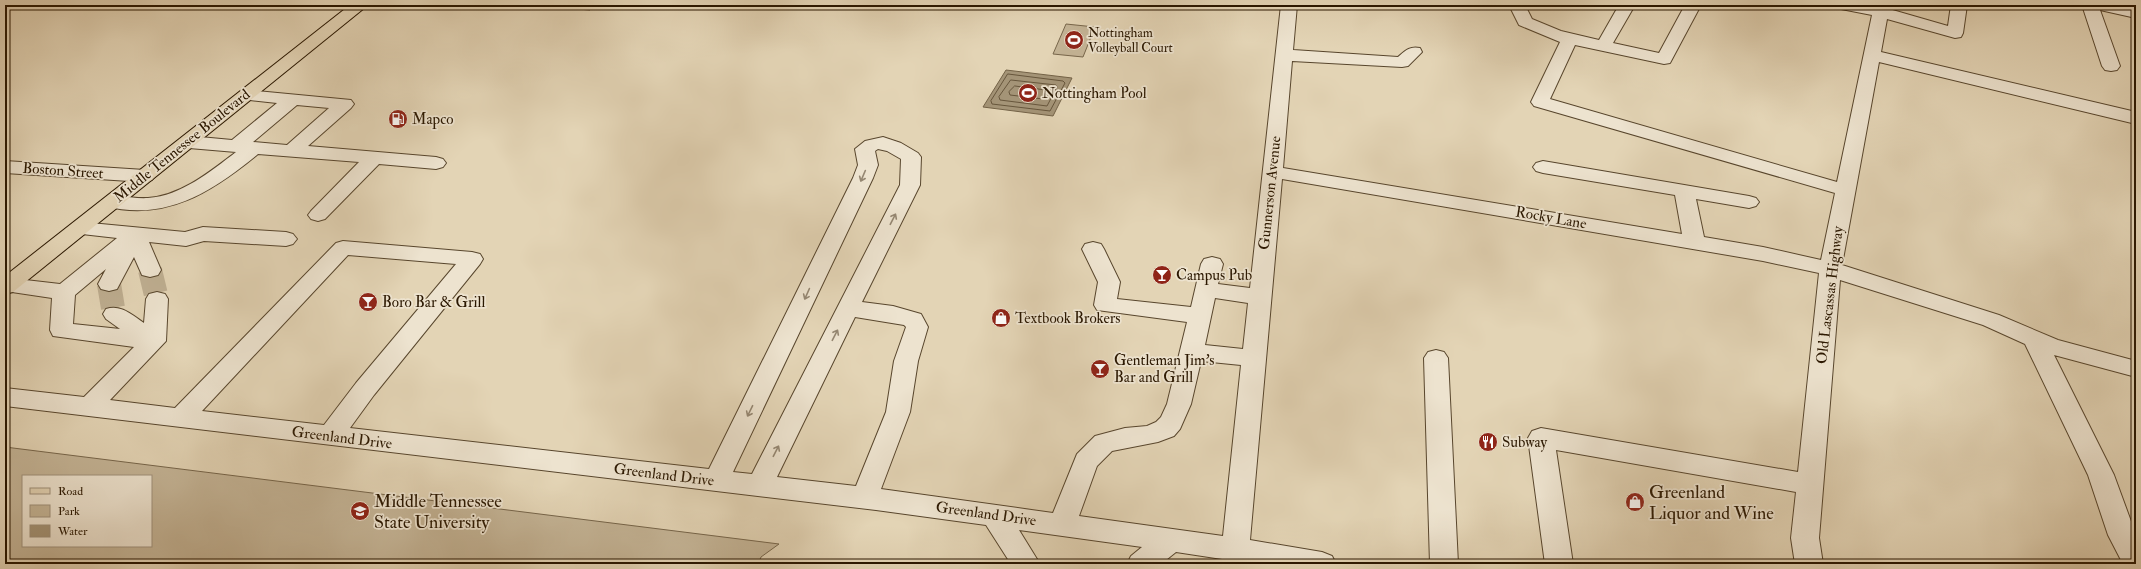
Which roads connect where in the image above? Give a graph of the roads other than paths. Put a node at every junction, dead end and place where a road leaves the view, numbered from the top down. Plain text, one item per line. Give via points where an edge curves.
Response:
1 (360, 5) edge
2 (1289, 5) edge
3 (1517, 5) edge
4 (1627, 5) edge
5 (1693, 5) edge
6 (1842, 5) edge
7 (1959, 5) edge
8 (2090, 5) edge
9 (2097, 5) edge
10 (1882, 9) edge
11 (2136, 13) edge
12 (1570, 39) junction
13 (1604, 45) junction
14 (1414, 52) dead end
15 (1284, 55) junction
16 (1872, 55) junction
17 (2112, 66) dead end
18 (247, 95) junction
19 (293, 99) junction
20 (2136, 118) edge
21 (188, 142) junction
22 (245, 146) junction
23 (292, 150) junction
24 (374, 158) junction
25 (436, 163) dead end
26 (5, 167) edge
27 (1543, 167) dead end
28 (1272, 172) junction
29 (145, 176) junction
30 (1845, 190) junction
31 (1684, 191) junction
32 (112, 202) junction
33 (1749, 202) dead end
34 (318, 215) dead end
35 (80, 228) junction
36 (134, 234) junction
37 (286, 239) dead end
38 (1694, 242) junction
39 (1093, 249) dead end
40 (1212, 264) dead end
41 (1830, 269) junction
42 (150, 270) tunnel mouth
43 (109, 284) tunnel mouth
44 (6, 286) edge
45 (1206, 290) junction
46 (64, 292) junction
47 (1260, 297) junction
48 (157, 299) tunnel mouth
49 (848, 308) junction
50 (114, 314) dead end
51 (1199, 316) junction
52 (2034, 339) junction
53 (154, 341) junction
54 (1190, 352) junction
55 (1254, 358) junction
56 (1436, 358) dead end
57 (2136, 369) edge
58 (5, 397) edge
59 (88, 408) junction
60 (180, 418) junction
61 (330, 436) junction
62 (716, 481) junction
63 (1810, 484) junction
64 (759, 486) junction
65 (864, 498) junction
66 (994, 515) junction
67 (1062, 525) junction
68 (1172, 540) junction
69 (1235, 549) junction
70 (2136, 562) edge
71 (1026, 564) edge
72 (1141, 564) edge
73 (1322, 564) edge
74 (1444, 564) edge
75 (1560, 564) edge
76 (1809, 564) edge

1 - 18 main road, Middle Tennessee Boulevard
2 - 15 street, Gunnerson Avenue
3 - 12 street via 1525,22
4 - 13 street
5 - 13 street via 1664,59
6 - 10 street
7 - 10 street via 1955,33
8 - 17 street
9 - 11 street
10 - 16 street, Old Lascassas Highway
12 - 13 street
12 - 30 street via 1540,102
14 - 15 street via 1402,62
15 - 28 street, Gunnerson Avenue
16 - 20 street
16 - 30 street, Old Lascassas Highway
18 - 19 street
18 - 21 main road, Middle Tennessee Boulevard
19 - 22 street
19 - 23 street via 345,104
21 - 22 street
21 - 29 main road, Middle Tennessee Boulevard
22 - 23 street
22 - 32 street via 228,169 187,193 152,204
23 - 24 street
24 - 25 street
24 - 34 street
26 - 29 street, Boston Street
27 - 31 street
28 - 38 street, Rocky Lane
28 - 47 street, Gunnerson Avenue
29 - 32 main road, Middle Tennessee Boulevard
30 - 41 street, Old Lascassas Highway
31 - 33 street
31 - 38 street
32 - 35 main road, Middle Tennessee Boulevard
35 - 36 street
35 - 44 main road, Middle Tennessee Boulevard
36 - 37 street via 186,239 204,234
36 - 42 street
36 - 43 street
36 - 46 street
38 - 41 street, Rocky Lane
39 - 51 street via 1109,282 1105,305
40 - 45 street
41 - 52 street, Rocky Lane via 1991,320
41 - 63 street, Old Lascassas Highway
44 - 46 street
45 - 47 street
45 - 51 street
46 - 53 street via 61,330
47 - 55 street, Gunnerson Avenue
48 - 53 street
49 -> 62 street via 910,185 911,157 888,144 873,143 865,149 868,165 863,178
64 -> 49 street
49 - 65 street via 913,319 917,327 906,361 898,412
50 - 53 street
51 - 54 street
52 - 57 street, Rocky Lane
52 - 70 street via 2100,475 2122,535
53 - 59 street
54 - 55 street
54 - 67 street via 1178,404 1171,422 1164,429 1149,435 1104,443 1086,461
55 - 69 street, Gunnerson Avenue
56 - 74 street
58 - 59 street, Greenland Drive
59 - 60 street, Greenland Drive
60 - 61 street, Greenland Drive
60 - 61 street via 343,248 472,259 365,389
61 - 62 street, Greenland Drive
62 - 64 street, Greenland Drive
63 - 75 street via 1542,438
63 - 76 street, Old Lascassas Highway via 1805,538
64 - 65 street, Greenland Drive
65 - 66 street, Greenland Drive
66 - 67 street, Greenland Drive
66 - 71 street
67 - 68 street, Greenland Drive
68 - 69 street, Greenland Drive
68 - 72 street
69 - 73 street, Greenland Drive

